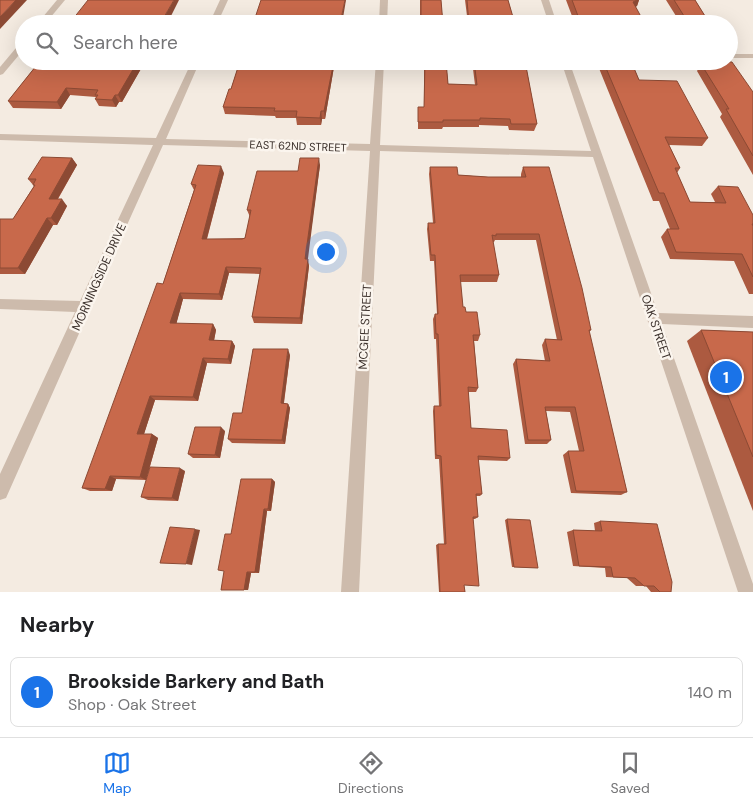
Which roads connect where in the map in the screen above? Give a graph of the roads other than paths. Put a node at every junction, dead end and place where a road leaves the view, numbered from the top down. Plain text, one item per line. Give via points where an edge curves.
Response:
1 (61, 0) edge
2 (224, 0) edge
3 (384, 0) edge
4 (545, 0) edge
5 (48, 15) edge
6 (217, 15) edge
7 (383, 15) edge
8 (550, 15) edge
9 (15, 54) edge
10 (738, 56) edge
11 (752, 57) edge
12 (192, 70) edge
13 (379, 70) edge
14 (568, 70) edge
15 (0, 72) edge
16 (0, 137) edge
17 (159, 142) junction
18 (375, 148) junction
19 (596, 154) junction
20 (0, 304) edge
21 (86, 307) junction
22 (654, 318) junction
23 (753, 322) edge
24 (0, 492) edge
25 (350, 592) edge
26 (747, 592) edge

1 - 5 street
2 - 6 street
3 - 7 street
4 - 8 street
9 - 15 street
10 - 11 street
12 - 17 street, MORNINGSIDE DRIVE
13 - 18 street, MCGEE STREET
14 - 19 street, OAK STREET
16 - 17 street, EAST 62ND STREET
17 - 18 street, EAST 62ND STREET
17 - 21 street, MORNINGSIDE DRIVE
18 - 19 street, EAST 62ND STREET
18 - 25 street, MCGEE STREET
19 - 22 street, OAK STREET
20 - 21 street
21 - 24 street, MORNINGSIDE DRIVE
22 - 23 street
22 - 26 street, OAK STREET

